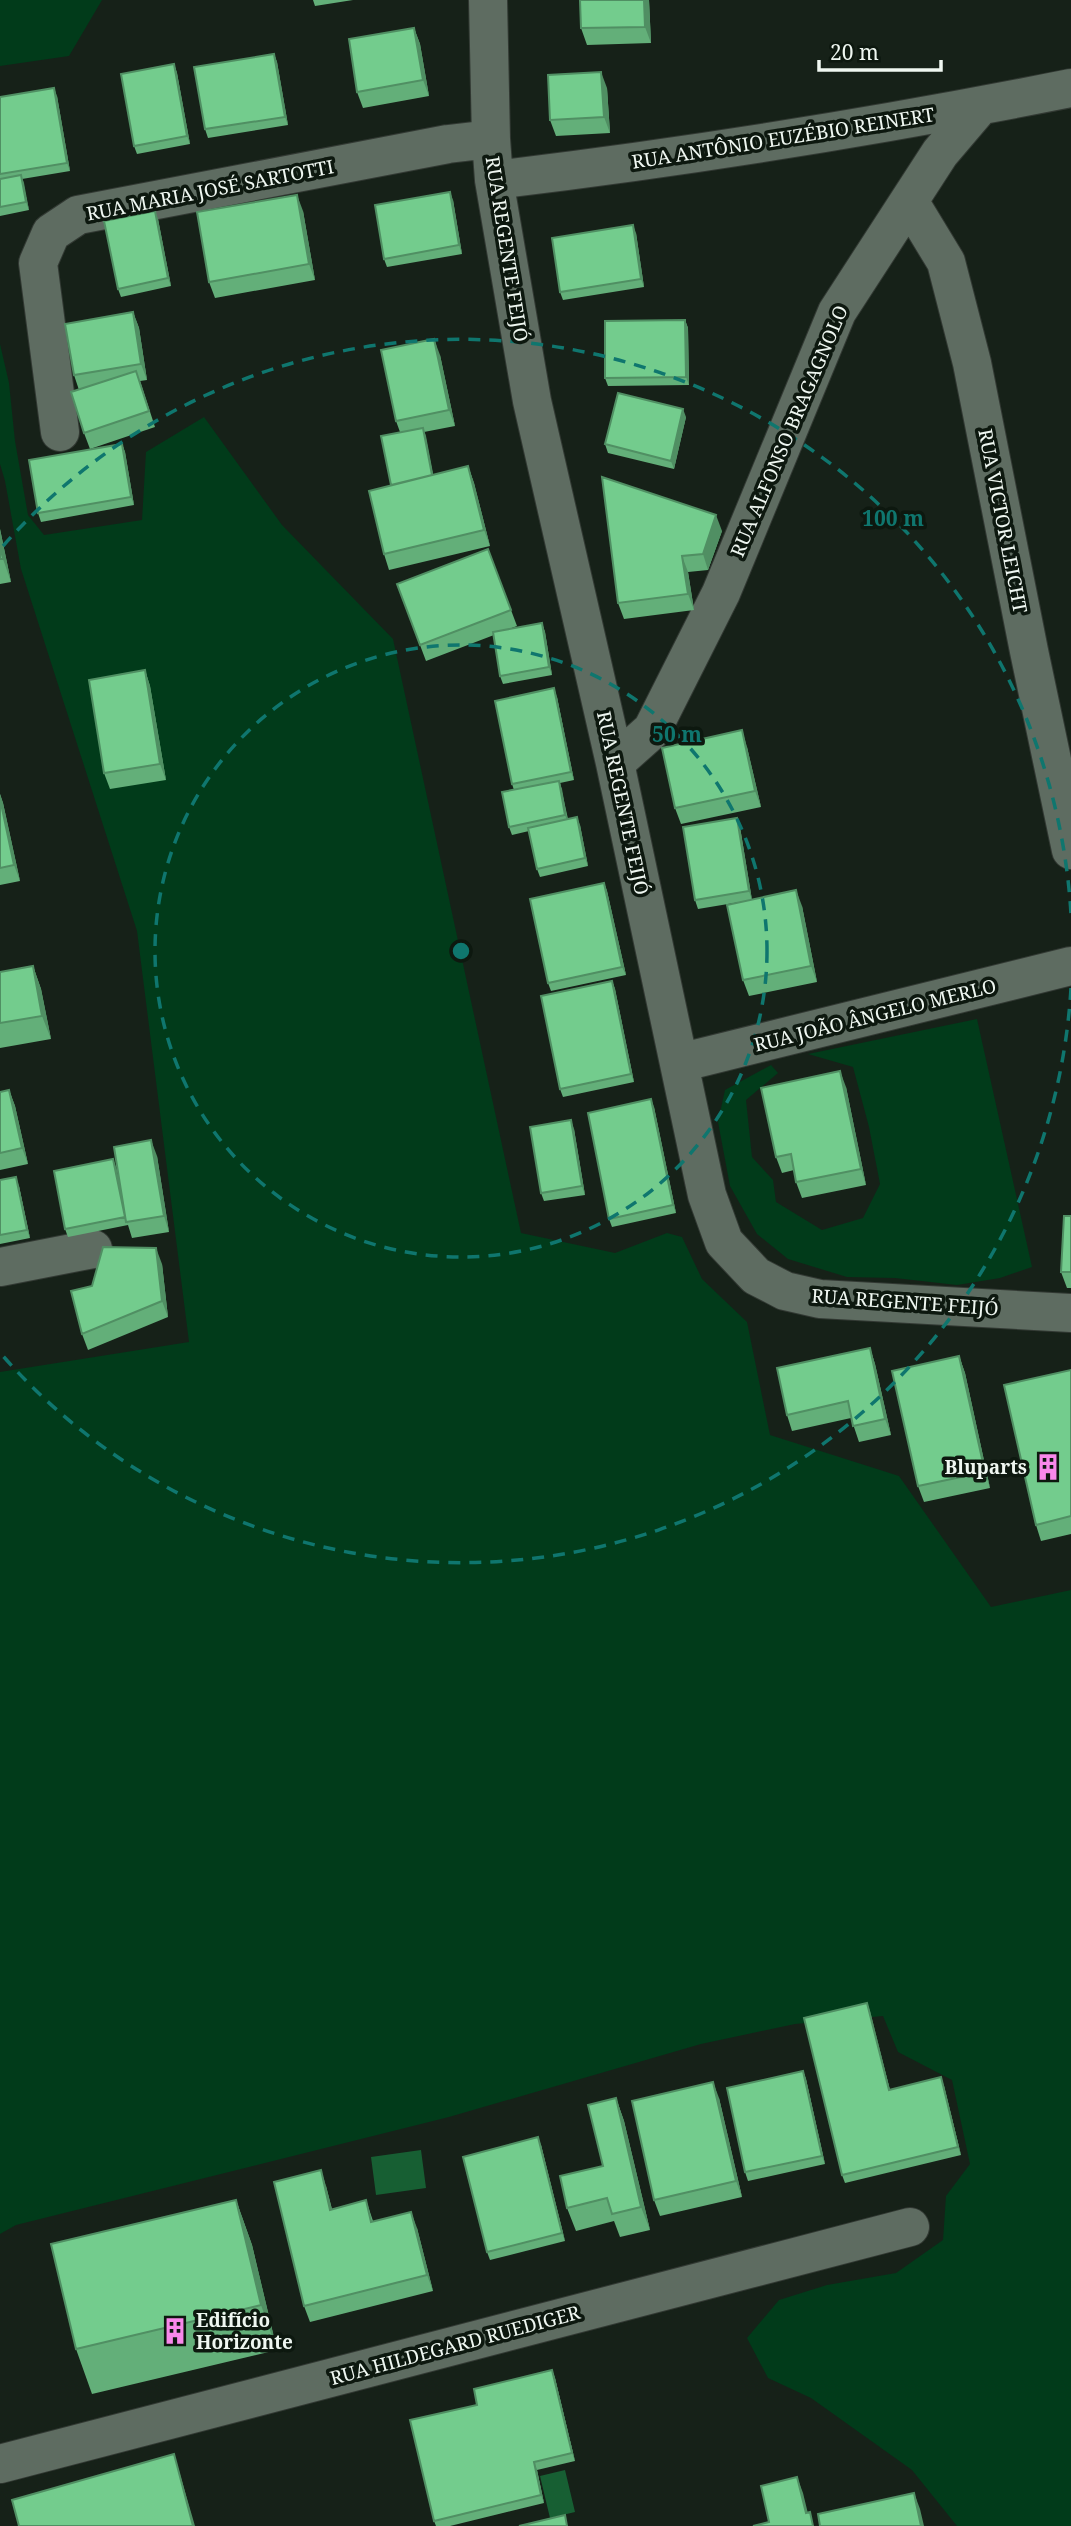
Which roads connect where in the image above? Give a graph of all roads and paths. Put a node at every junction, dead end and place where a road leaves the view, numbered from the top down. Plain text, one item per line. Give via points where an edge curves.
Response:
1 (488, 0) edge
2 (1071, 88) edge
3 (980, 106) junction
4 (491, 139) junction
5 (494, 180) junction
6 (909, 201) junction
7 (60, 432) dead end
8 (615, 764) junction
9 (1071, 850) edge
10 (1071, 967) edge
11 (679, 1063) junction
12 (93, 1249) dead end
13 (0, 1267) edge
14 (1071, 1313) edge
15 (910, 2227) dead end
16 (0, 2464) edge

1 - 4 street, RUA REGENTE FEIJÓ
2 - 3 street, RUA ANTÔNIO EUZÉBIO REINERT
3 - 5 street, RUA ANTÔNIO EUZÉBIO REINERT via 599,168
3 - 6 street, RUA ALFONSO BRAGAGNOLO via 940,153
4 - 5 street, RUA REGENTE FEIJÓ
4 - 7 street, RUA MARIA JOSÉ SARTOTTI via 78,215 51,233 38,263
5 - 8 street, RUA REGENTE FEIJÓ via 532,401
6 - 8 street, RUA ALFONSO BRAGAGNOLO via 837,312 722,593 653,730
6 - 9 street, RUA VICTOR LEICHT via 946,262 968,350
8 - 11 street, RUA REGENTE FEIJÓ
10 - 11 street, RUA JOÃO ÂNGELO MERLO
11 - 14 street, RUA REGENTE FEIJÓ via 707,1195 724,1242 756,1276 785,1291 820,1299
12 - 13 street
15 - 16 street, RUA HILDEGARD RUEDIGER

